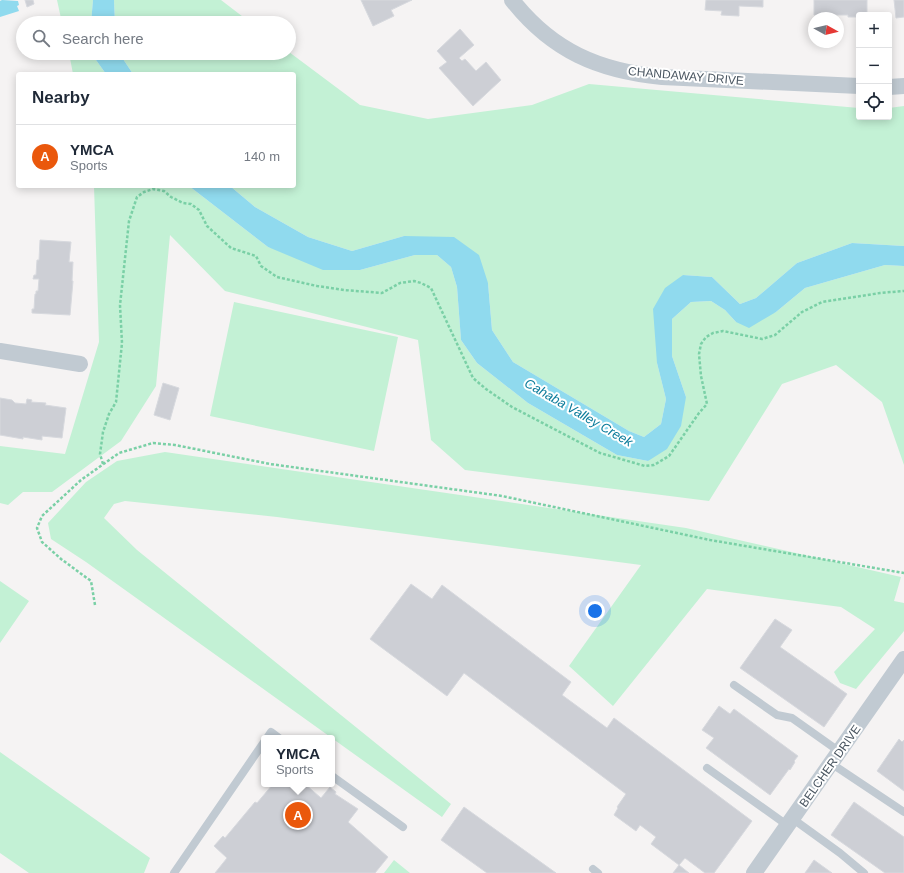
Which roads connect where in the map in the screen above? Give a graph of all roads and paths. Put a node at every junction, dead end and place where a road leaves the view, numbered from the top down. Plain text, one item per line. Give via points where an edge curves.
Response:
1 (512, 0) edge
2 (856, 86) edge
3 (904, 86) edge
4 (892, 87) edge
5 (904, 291) edge
6 (0, 351) edge
7 (80, 364) dead end
8 (103, 464) junction
9 (904, 573) edge
10 (95, 605) dead end
11 (904, 659) edge
12 (734, 685) dead end
13 (261, 746) edge
14 (836, 758) junction
15 (707, 768) dead end
16 (335, 778) edge
17 (904, 812) edge
18 (790, 822) junction
19 (403, 827) dead end
20 (174, 873) edge
21 (754, 873) edge
22 (864, 873) edge

1 - 2 street, CHANDAWAY DRIVE via 532,23 552,40 588,60 614,69 662,77
3 - 4 street
5 - 8 path via 822,302 802,312 775,335 762,339 723,332 706,337 699,354 707,404 669,456 654,465 645,466 600,453 512,407 486,389 473,378 430,288 414,282 400,283 382,293 352,291 277,277 261,266 256,256 231,248 207,226 199,210 191,204 183,203 164,191 153,189 137,196 130,221 120,305 122,343 117,395 103,432 100,454
6 - 7 street
8 - 9 path via 119,453 153,443 175,445 270,464 502,496 710,540
8 - 10 path via 81,480 42,516 37,528 42,542 91,581
11 - 14 street, BELCHER DRIVE
12 - 14 lane via 777,715 792,718
13 - 20 lane
14 - 17 lane
14 - 18 street, BELCHER DRIVE
15 - 18 lane
16 - 19 lane
18 - 21 street, BELCHER DRIVE
18 - 22 lane via 840,853

